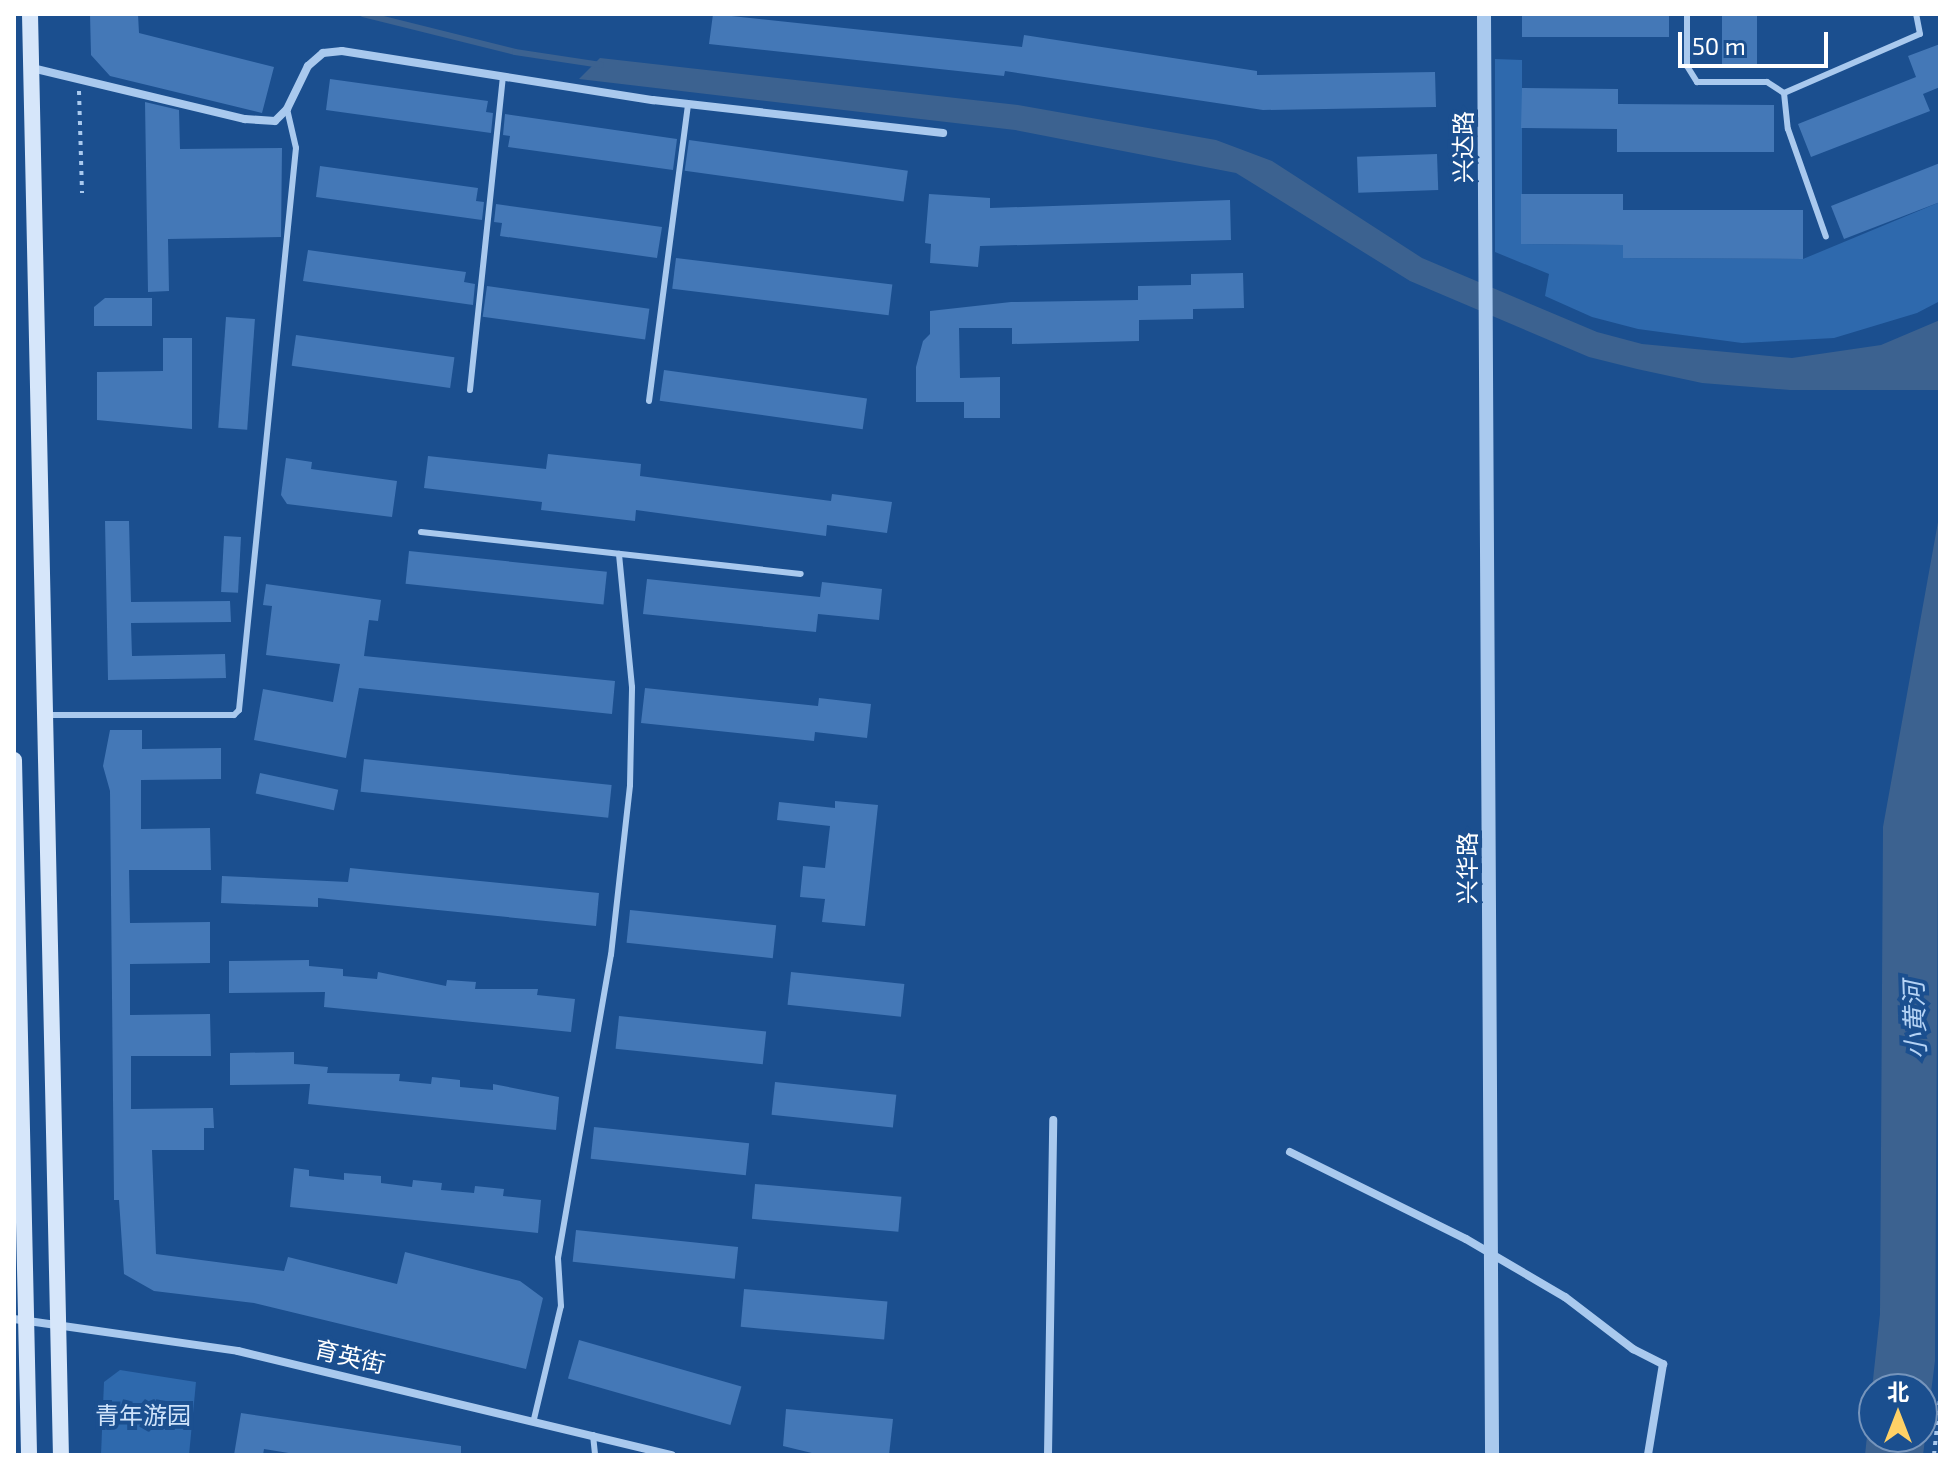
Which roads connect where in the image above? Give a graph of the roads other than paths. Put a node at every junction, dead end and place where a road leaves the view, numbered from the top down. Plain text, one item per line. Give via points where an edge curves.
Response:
1 (30, 14) edge
2 (1484, 14) edge
3 (1687, 14) edge
4 (1916, 14) edge
5 (31, 68) junction
6 (503, 77) junction
7 (1784, 93) junction
8 (688, 104) junction
9 (287, 109) junction
10 (943, 133) dead end
11 (1826, 237) dead end
12 (1485, 281) joint
13 (470, 390) dead end
14 (649, 401) dead end
15 (421, 532) dead end
16 (619, 554) junction
17 (801, 574) dead end
18 (45, 715) junction
19 (14, 760) edge
20 (1053, 1120) dead end
21 (1290, 1152) dead end
22 (1491, 1254) junction
23 (20, 1320) edge
24 (58, 1324) junction
25 (534, 1419) junction
26 (593, 1435) junction
27 (29, 1455) edge
28 (61, 1455) edge
29 (595, 1455) edge
30 (672, 1455) edge
31 (1048, 1455) edge
32 (1492, 1455) edge
33 (1648, 1455) edge

1 - 5 main road
2 - 12 street, 兴达路
3 - 7 lane via 1687,66 1697,82 1767,82
4 - 7 lane via 1920,34
5 - 9 street via 259,121 275,121
5 - 18 main road
6 - 8 street
6 - 9 street via 342,51 323,53 308,66
6 - 13 lane
7 - 11 lane via 1788,129
8 - 10 street
8 - 14 lane
9 - 18 lane via 296,148 239,710 234,715
12 - 22 street, 兴华路
15 - 16 lane
16 - 17 lane
16 - 25 lane via 632,687 628,800 611,955 558,1258 561,1306
18 - 24 main road
19 - 23 main road
20 - 31 street
21 - 22 street
22 - 32 street, 兴华路
22 - 33 street via 1663,1364
23 - 24 street, 育英街
23 - 27 main road
24 - 25 street, 育英街 via 238,1351
24 - 28 main road
25 - 26 street, 育英街
26 - 29 lane
26 - 30 street, 育英街

